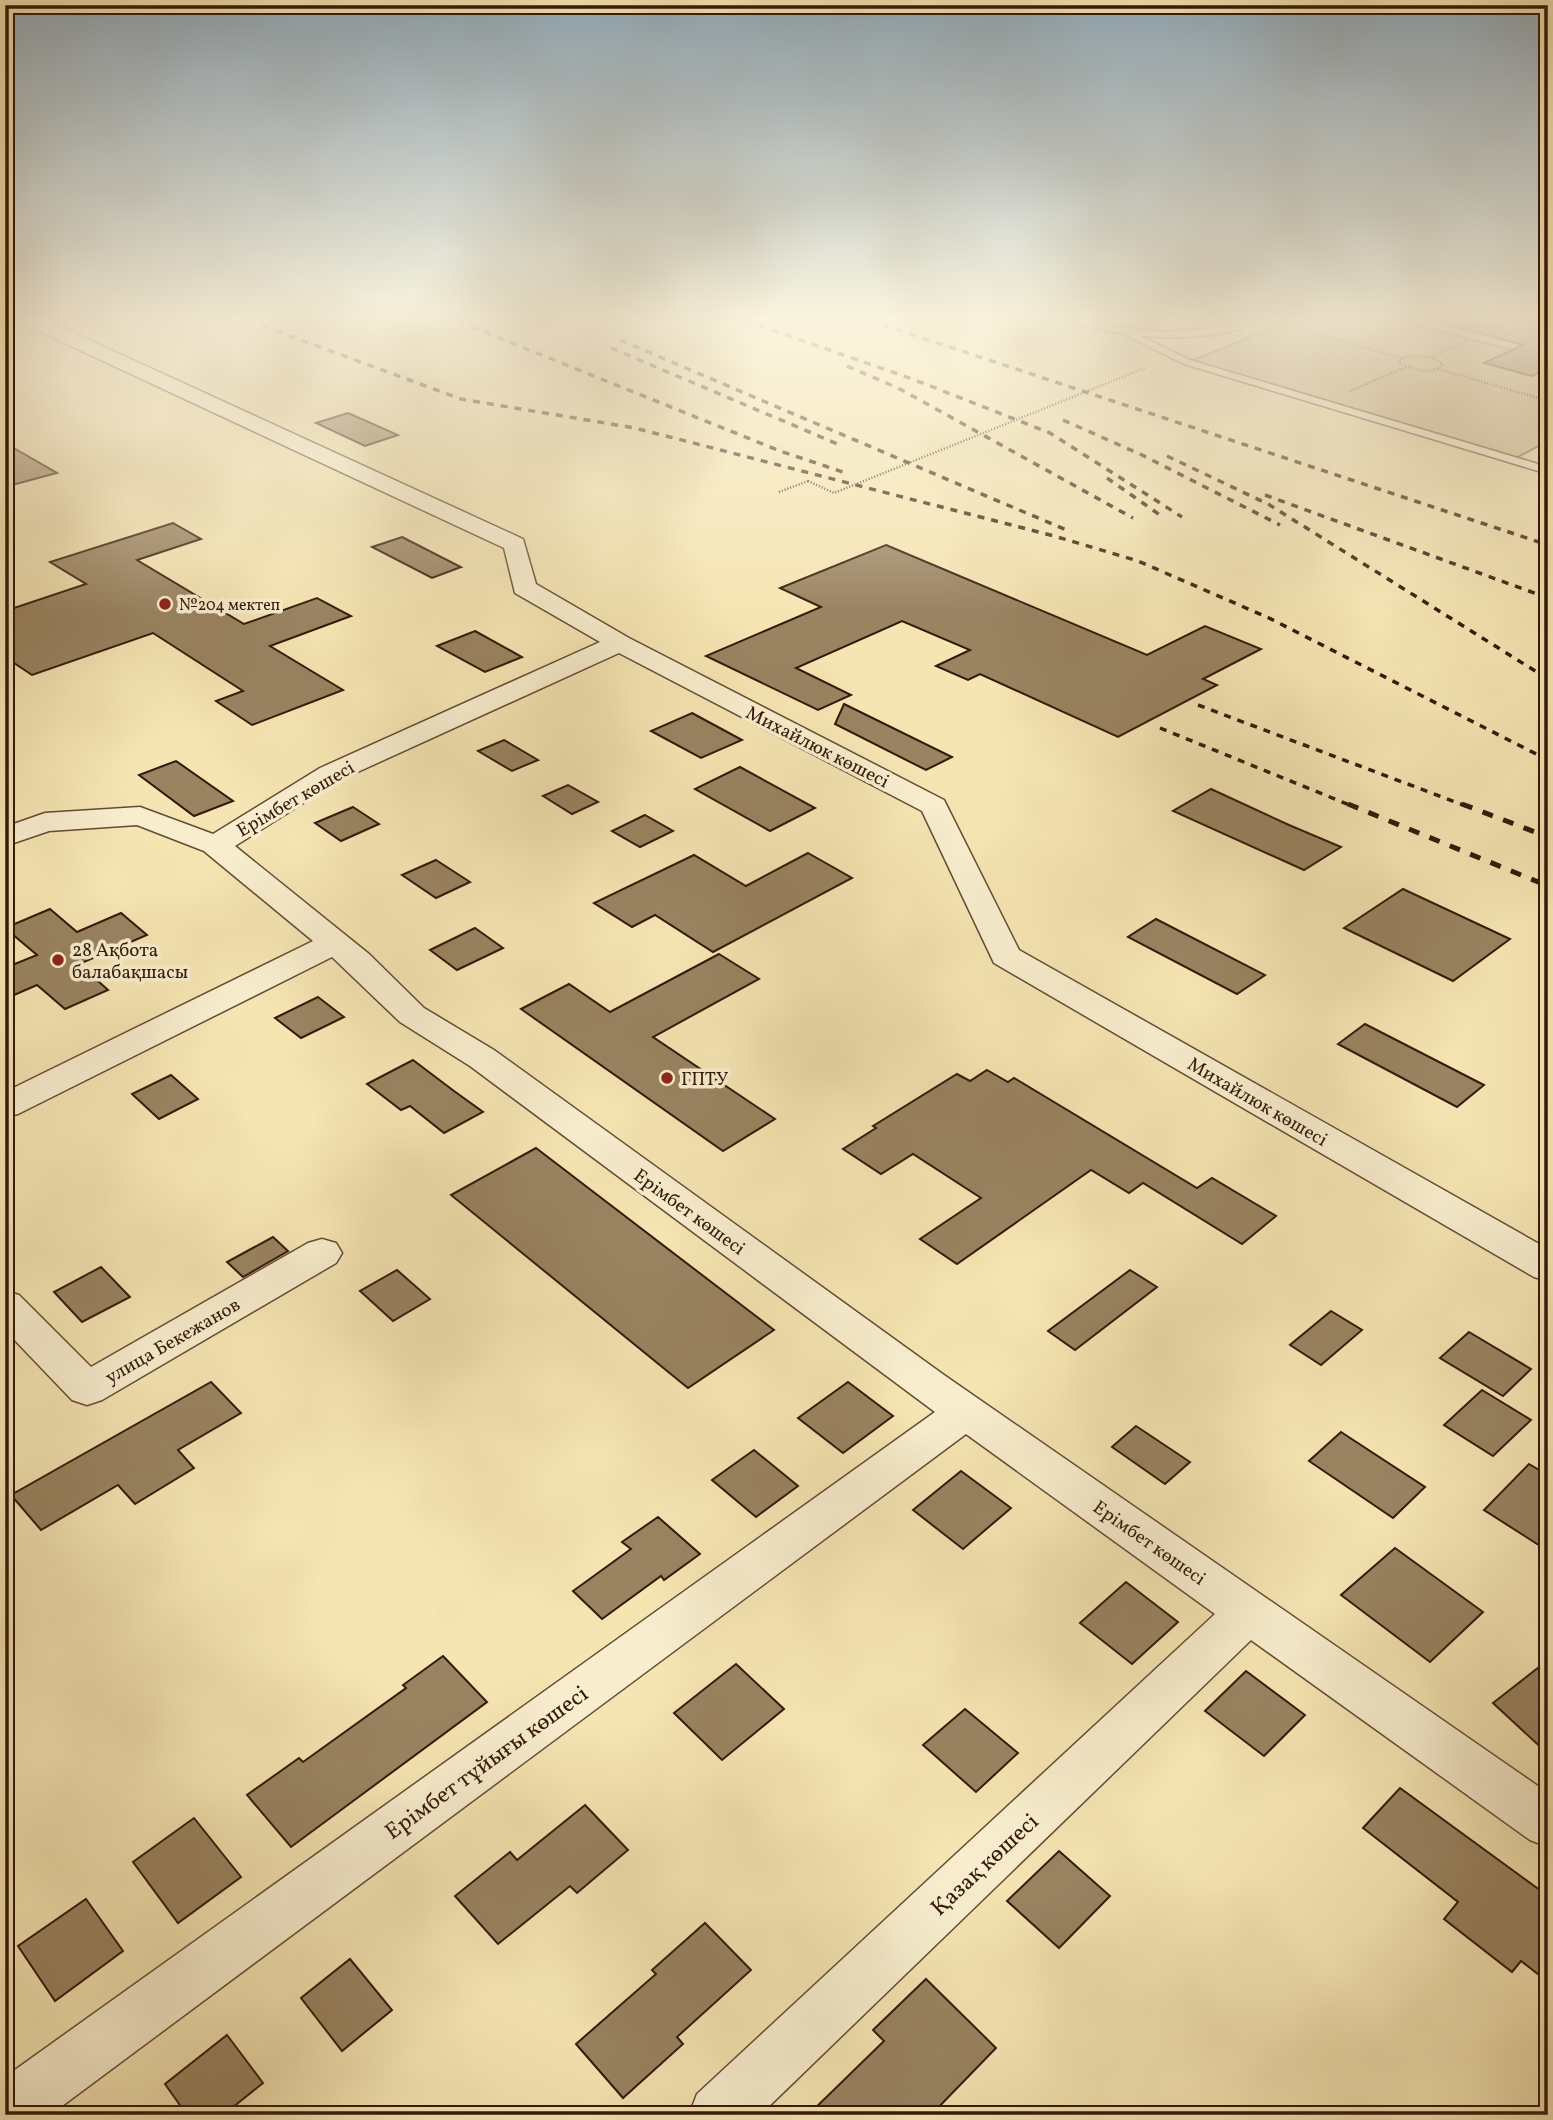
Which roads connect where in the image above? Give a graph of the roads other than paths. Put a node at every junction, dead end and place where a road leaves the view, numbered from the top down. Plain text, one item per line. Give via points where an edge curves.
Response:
1 (236, 415) edge
2 (1362, 415) edge
3 (1548, 471) edge
4 (621, 643) junction
5 (5, 838) edge
6 (215, 845) junction
7 (335, 943) junction
8 (5, 1106) edge
9 (322, 1253) dead end
10 (1548, 1267) edge
11 (5, 1305) edge
12 (966, 1412) junction
13 (1249, 1612) junction
14 (1548, 1823) edge
15 (5, 2112) edge
16 (718, 2115) edge

1 - 4 street, Михайлюк көшесі via 515,544 523,588
2 - 3 lane
4 - 6 street, Ерімбет көшесі via 330,774
4 - 10 street, Михайлюк көшесі via 934,806 1006,956
5 - 6 street via 45,822 140,817
6 - 7 street, Ерімбет көшесі
7 - 8 street
7 - 12 street, Ерімбет көшесі via 412,1015 482,1058
9 - 11 street, улица Бекежанов via 87,1389
12 - 13 street, Ерімбет көшесі
12 - 15 street, Ерімбет тұйығы көшесі
13 - 14 street, Ерімбет көшесі
13 - 16 street, Қазақ көшесі

